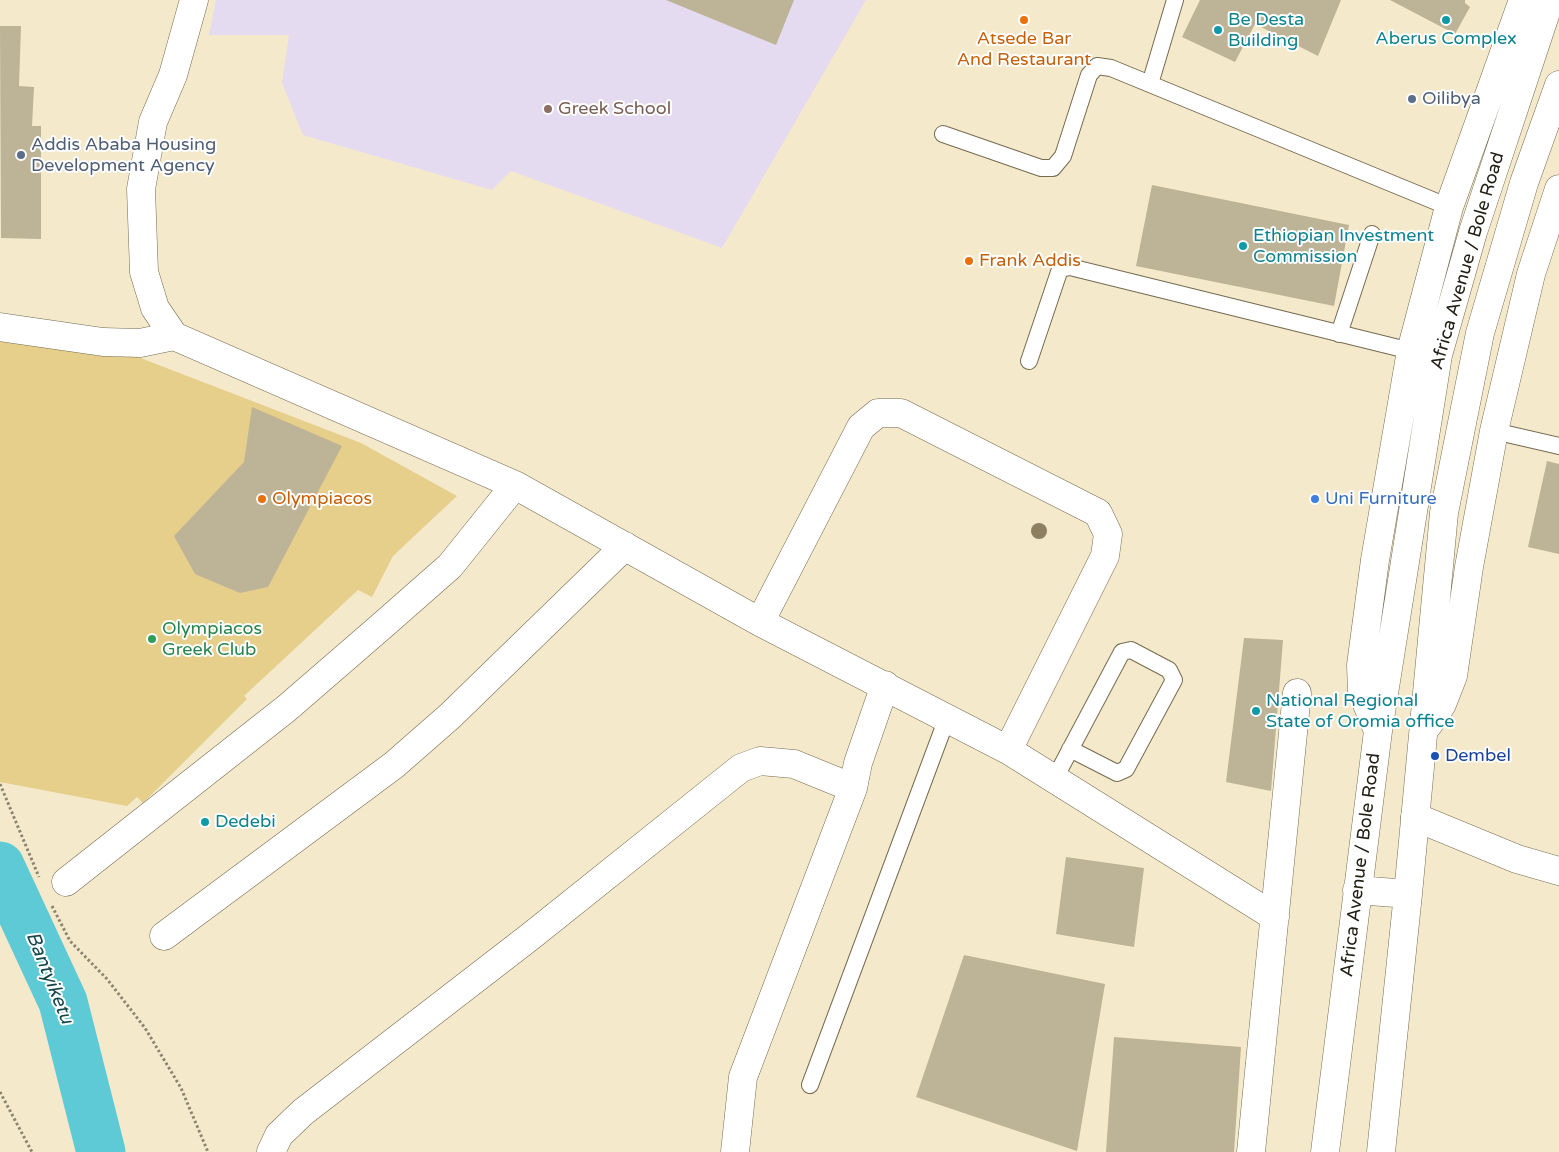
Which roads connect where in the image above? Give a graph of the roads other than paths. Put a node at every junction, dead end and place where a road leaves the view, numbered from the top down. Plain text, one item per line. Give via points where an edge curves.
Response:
1 (1175, 0) edge
2 (1523, 0) edge
3 (1550, 0) edge
4 (198, 2) edge
5 (1150, 84) junction
6 (1559, 85) edge
7 (943, 134) dead end
8 (1559, 188) edge
9 (1449, 207) junction
10 (1372, 234) dead end
11 (0, 328) edge
12 (1339, 334) junction
13 (174, 336) junction
14 (1411, 351) junction
15 (1029, 361) dead end
16 (1494, 431) junction
17 (1559, 446) edge
18 (515, 485) junction
19 (625, 546) junction
20 (760, 622) junction
21 (885, 685) junction
22 (1297, 693) dead end
23 (947, 718) junction
24 (1378, 731) junction
25 (1423, 733) junction
26 (1070, 749) junction
27 (1008, 750) junction
28 (1054, 780) junction
29 (853, 788) junction
30 (1415, 818) junction
31 (1559, 871) edge
32 (52, 888) road end
33 (1357, 890) junction
34 (1408, 894) junction
35 (1275, 917) junction
36 (164, 936) dead end
37 (810, 1085) dead end
38 (271, 1152) edge
39 (735, 1152) edge
40 (1251, 1152) edge
41 (1325, 1152) edge
42 (1381, 1152) edge

1 - 5 lane
2 - 9 street
3 - 24 street, Africa Avenue / Bole Road via 1473,232 1438,355
4 - 13 street via 153,122 141,189 144,272 155,308
5 - 7 lane via 1111,68 1097,66 1089,75 1063,156 1053,168 1041,168
5 - 9 lane
6 - 25 street, Africa Avenue / Bole Road via 1524,183 1480,333 1444,513
8 - 16 street via 1531,274
9 - 14 street
10 - 12 lane
11 - 13 street via 103,342 140,343
12 - 14 lane
12 - 15 lane via 1070,267 1060,269
13 - 18 street
14 - 24 street via 1375,560 1362,665 1362,692
16 - 17 lane
16 - 25 street via 1453,676 1442,704
18 - 19 street
18 - 32 street via 450,566 384,624 287,708
19 - 20 street
19 - 36 street via 450,716 394,765
20 - 21 street
20 - 27 street via 861,427 878,413 901,413 1098,513 1108,534 1105,556
21 - 23 street
21 - 29 street via 858,763
22 - 35 street
23 - 27 street
23 - 37 lane
24 - 33 street, Africa Avenue / Bole Road
25 - 30 street, Africa Avenue / Bole Road
26 - 26 lane via 1122,652 1131,650 1169,670 1174,680 1126,769 1117,773
26 - 28 lane
27 - 28 street
28 - 35 street
29 - 38 street via 794,764 760,761 741,768 531,936 302,1112 279,1135
29 - 39 street via 743,1077
30 - 31 street via 1525,862
30 - 34 street, Africa Avenue / Bole Road
33 - 34 street
33 - 41 street, Africa Avenue / Bole Road
34 - 42 street, Africa Avenue / Bole Road
35 - 40 street

